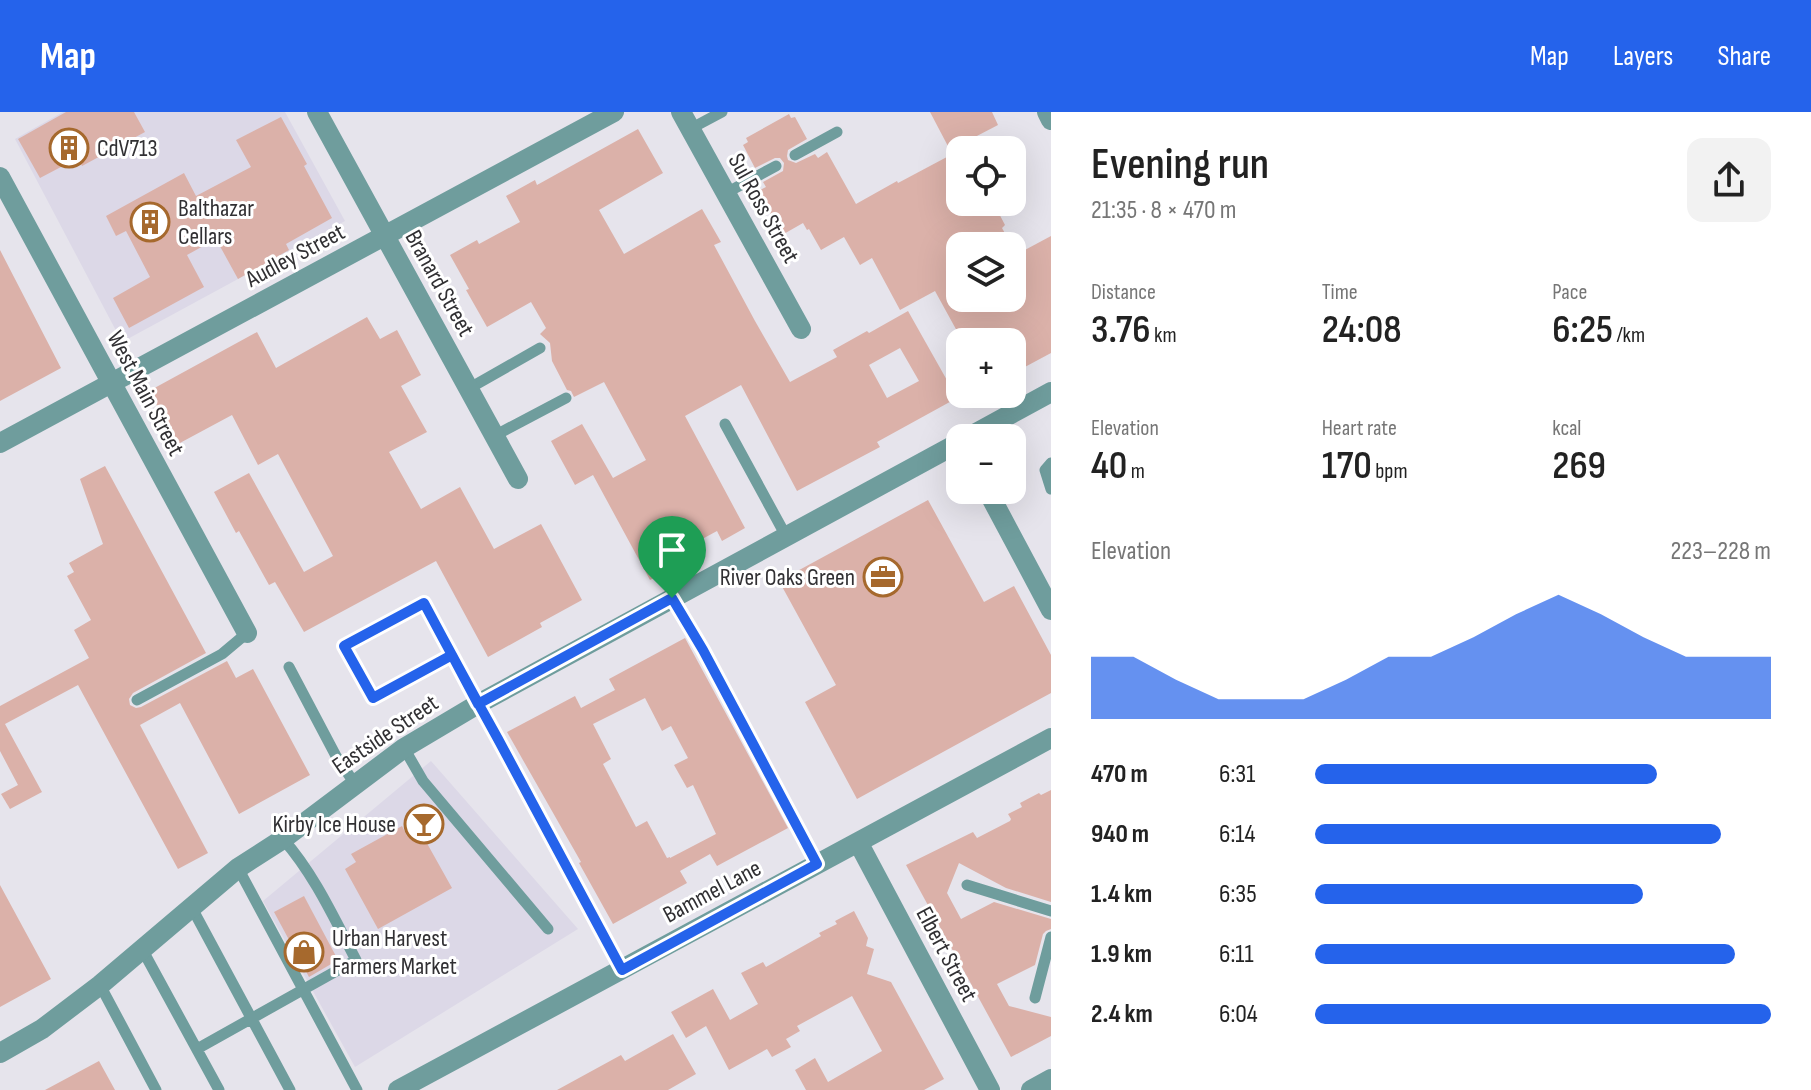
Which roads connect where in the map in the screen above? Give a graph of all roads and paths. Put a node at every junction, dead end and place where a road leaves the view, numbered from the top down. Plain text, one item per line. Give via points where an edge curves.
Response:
1 (317, 112) edge
2 (614, 112) edge
3 (722, 112) edge
4 (1047, 112) edge
5 (1051, 120) edge
6 (686, 121) edge
7 (837, 132) dead end
8 (795, 155) dead end
9 (776, 166) dead end
10 (0, 177) edge
11 (726, 193) junction
12 (385, 236) junction
13 (801, 329) dead end
14 (540, 348) dead end
15 (112, 383) junction
16 (468, 389) junction
17 (1051, 392) edge
18 (566, 398) dead end
19 (725, 424) dead end
20 (993, 424) edge
21 (494, 436) junction
22 (0, 443) edge
23 (946, 450) edge
24 (1051, 463) edge
25 (518, 479) dead end
26 (1051, 489) edge
27 (994, 504) edge
28 (786, 536) junction
29 (672, 598) junction
30 (1051, 610) edge
31 (247, 633) joint
32 (452, 655) junction
33 (289, 667) dead end
34 (137, 700) dead end
35 (478, 704) junction
36 (1051, 738) edge
37 (404, 748) junction
38 (355, 784) junction
39 (283, 839) junction
40 (858, 842) junction
41 (817, 864) junction
42 (238, 868) junction
43 (967, 885) dead end
44 (192, 908) junction
45 (1051, 911) edge
46 (548, 929) dead end
47 (1051, 937) edge
48 (142, 949) junction
49 (622, 970) junction
50 (100, 985) junction
51 (303, 989) junction
52 (1035, 998) dead end
53 (251, 1018) junction
54 (197, 1049) junction
55 (0, 1053) edge
56 (1051, 1079) edge
57 (156, 1090) edge
58 (219, 1090) edge
59 (290, 1090) edge
60 (357, 1090) edge
61 (398, 1090) edge
62 (990, 1090) edge
63 (1031, 1090) edge

1 - 12 street, Branard Street
2 - 12 street, Audley Street
3 - 6 lane
4 - 5 street
6 - 11 street, Sul Ross Street
7 - 8 lane
9 - 11 lane
10 - 15 street, West Main Street
11 - 13 street, Sul Ross Street
12 - 15 street, Audley Street
12 - 16 street, Branard Street
14 - 16 lane
15 - 22 street, Audley Street
15 - 31 street, West Main Street
16 - 21 street, Branard Street
17 - 20 street
18 - 21 lane
19 - 28 lane
21 - 25 street, Branard Street
23 - 28 street, Eastside Street
24 - 26 lane via 1045,470
27 - 30 street
28 - 29 street, Eastside Street
29 - 35 street, Eastside Street
29 - 41 lane
31 - 34 lane via 222,654
32 - 32 lane via 373,698 344,646 424,603
32 - 35 lane
33 - 38 lane
35 - 37 street, Eastside Street
35 - 49 lane
36 - 40 street, Bammel Lane
37 - 38 street, Eastside Street
37 - 46 lane via 423,781
38 - 39 street, Eastside Street
39 - 42 street, Eastside Street
39 - 51 lane via 308,871 356,960
40 - 41 street, Bammel Lane
40 - 62 street, Elbert Street
41 - 49 street, Bammel Lane
42 - 44 street, Eastside Street
42 - 51 lane
43 - 45 lane
44 - 48 street, Eastside Street
44 - 53 lane
47 - 52 lane
48 - 50 street, Eastside Street
48 - 54 lane
49 - 61 street, Bammel Lane
50 - 55 street, Eastside Street
50 - 57 lane
51 - 53 lane
51 - 60 lane
53 - 54 lane
53 - 59 lane
54 - 58 lane
56 - 63 street

